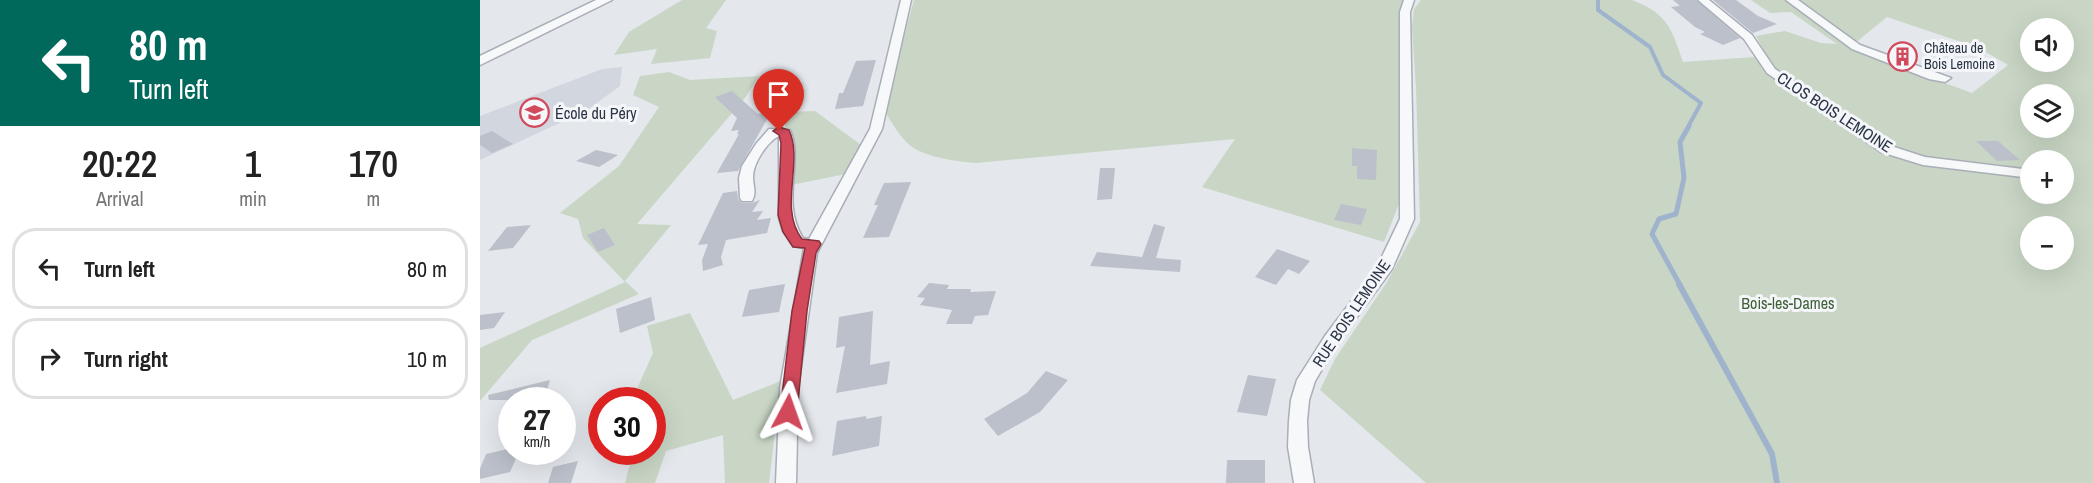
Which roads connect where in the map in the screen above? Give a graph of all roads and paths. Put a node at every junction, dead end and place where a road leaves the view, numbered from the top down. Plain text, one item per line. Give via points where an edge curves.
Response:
1 (606, 0) edge
2 (906, 0) edge
3 (1409, 0) edge
4 (1703, 0) edge
5 (1791, 0) edge
6 (480, 61) edge
7 (1945, 78) dead end
8 (2020, 173) edge
9 (747, 198) dead end
10 (814, 244) junction
11 (786, 483) edge
12 (1304, 483) edge

1 - 6 street
2 - 10 street via 876,129
3 - 12 street, RUE BOIS LEMOINE via 1405,12 1407,219 1384,269 1330,340 1306,380 1298,421
4 - 8 street, CLOS BOIS LEMOINE via 1748,37 1771,71 1886,149 1923,161
5 - 7 street via 1856,47 1933,77
9 - 10 street via 746,177 753,159 774,132 785,133 785,215 789,232 798,243
10 - 11 street via 809,253 789,388

